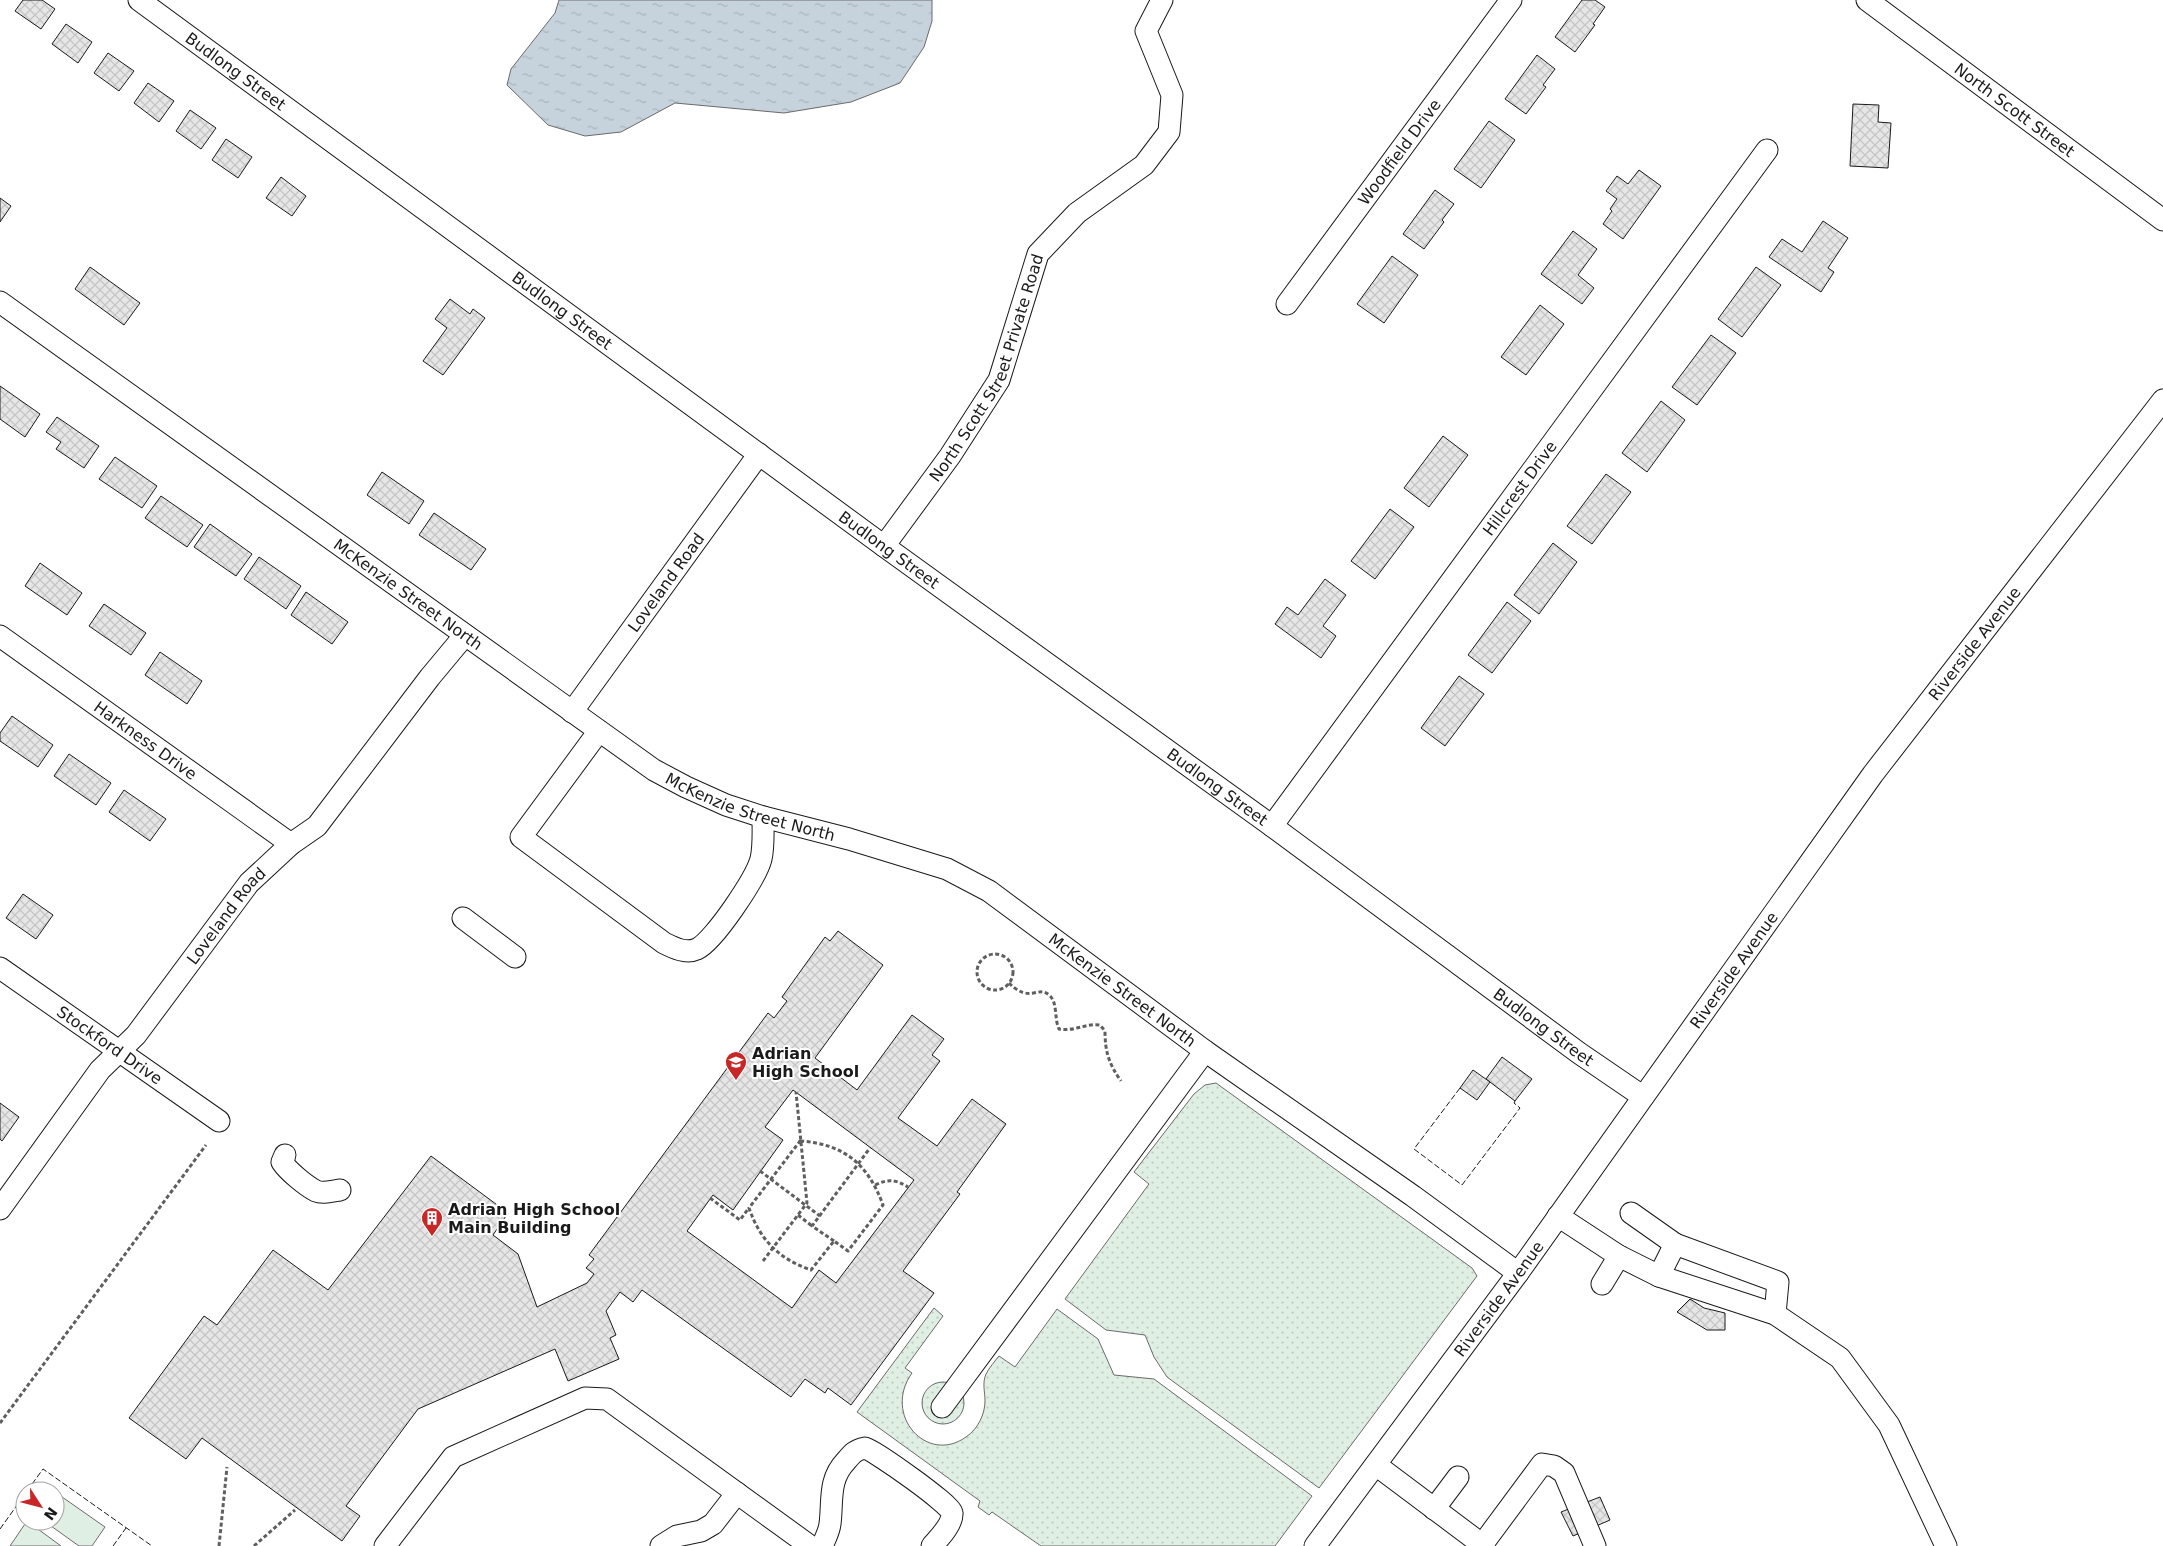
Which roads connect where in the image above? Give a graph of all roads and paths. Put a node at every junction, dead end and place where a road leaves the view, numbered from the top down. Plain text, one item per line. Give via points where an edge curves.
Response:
1 (139, 0) edge
2 (1162, 0) edge
3 (1511, 0) edge
4 (1867, 0) edge
5 (1767, 150) dead end
6 (2163, 220) edge
7 (0, 302) edge
8 (1287, 304) dead end
9 (2163, 400) edge
10 (759, 454) junction
11 (884, 546) junction
12 (465, 635) junction
13 (0, 636) edge
14 (572, 712) junction
15 (599, 731) junction
16 (763, 817) junction
17 (1272, 826) junction
18 (291, 844) junction
19 (463, 918) dead end
20 (516, 957) dead end
21 (0, 968) edge
22 (1010, 983) junction
23 (1205, 1051) junction
24 (119, 1052) junction
25 (1121, 1081) dead end
26 (796, 1092) dead end
27 (1642, 1096) junction
28 (219, 1122) dead end
29 (800, 1141) junction
30 (206, 1145) dead end
31 (870, 1148) dead end
32 (285, 1155) dead end
33 (858, 1163) junction
34 (760, 1171) dead end
35 (771, 1179) junction
36 (875, 1185) junction
37 (908, 1187) dead end
38 (340, 1190) dead end
39 (710, 1198) dead end
40 (805, 1206) junction
41 (749, 1208) junction
42 (0, 1209) edge
43 (1631, 1213) dead end
44 (798, 1215) junction
45 (820, 1216) junction
46 (1558, 1216) junction
47 (812, 1226) junction
48 (834, 1241) junction
49 (1675, 1244) junction
50 (772, 1249) junction
51 (1619, 1256) junction
52 (763, 1261) dead end
53 (1518, 1273) junction
54 (1659, 1276) junction
55 (1602, 1284) dead end
56 (1775, 1314) junction
57 (942, 1407) dead end
58 (0, 1423) edge
59 (1376, 1465) junction
60 (227, 1467) dead end
61 (1458, 1477) dead end
62 (737, 1493) junction
63 (1434, 1509) junction
64 (295, 1510) dead end
65 (1483, 1545) edge
66 (219, 1546) edge
67 (254, 1546) edge
68 (385, 1546) edge
69 (661, 1546) edge
70 (810, 1546) edge
71 (822, 1546) edge
72 (932, 1546) edge
73 (1315, 1546) edge
74 (1595, 1546) edge
75 (1946, 1546) edge

1 - 10 street, Budlong Street
2 - 11 street, North Scott Street Private Road via 1146,32 1172,95 1169,132 1144,165 1077,213 1038,254 999,380 950,456
3 - 8 street, Woodfield Drive
4 - 6 street, North Scott Street
5 - 17 street, Hillcrest Drive
7 - 12 street, McKenzie Street North
9 - 27 street, Riverside Avenue via 1873,774
10 - 11 street, Budlong Street
10 - 14 street, Loveland Road
11 - 17 street, Budlong Street
12 - 14 street, McKenzie Street North
12 - 18 street, Loveland Road via 430,676 317,826
13 - 18 street, Harkness Drive
14 - 15 street, McKenzie Street North
15 - 16 street, McKenzie Street North via 654,770 686,787
15 - 16 street via 521,837 664,943 676,949 698,949 716,930 752,882 763,844
16 - 23 street, McKenzie Street North via 947,869 989,891
17 - 27 street, Budlong Street
18 - 24 street, Loveland Road via 249,882 136,1035
19 - 20 street
21 - 24 street, Stockford Drive
22 - 22 path via 1012,967 1006,958 996,954 982,962 978,973 987,988 999,989
22 - 25 path via 1026,995 1042,992 1049,995 1054,1003 1059,1029 1068,1031 1100,1025 1105,1031 1110,1066
23 - 53 street, McKenzie Street North
23 - 57 street
24 - 28 street, Stockford Drive
24 - 42 street, Loveland Road via 100,1070
26 - 29 path
27 - 46 street, Riverside Avenue
29 - 33 path via 832,1147
29 - 35 path
29 - 40 path
30 - 58 path
31 - 33 path
32 - 38 street via 282,1162 286,1168 316,1191
33 - 36 path
33 - 45 path
34 - 35 path
35 - 40 path
35 - 41 path
36 - 37 path via 887,1180 898,1181
36 - 48 path via 883,1205 848,1251
39 - 41 path via 740,1220
40 - 44 path
40 - 45 path
41 - 50 path via 754,1223
43 - 49 street
44 - 47 path
44 - 50 path
45 - 47 path
46 - 51 street
46 - 53 street, Riverside Avenue
47 - 48 path
48 - 50 path via 810,1270
49 - 54 street
49 - 56 street via 1778,1282
50 - 52 path
51 - 54 street
51 - 55 street
53 - 59 street, Riverside Avenue
54 - 56 street
56 - 75 street via 1840,1358 1872,1400 1889,1425
59 - 63 street
59 - 73 street, Riverside Avenue
60 - 66 path
61 - 63 street
62 - 68 street via 607,1399 585,1398 453,1457
62 - 69 street via 713,1524 701,1531 677,1536
62 - 70 street
63 - 65 street
64 - 67 path
65 - 74 street via 1542,1464 1554,1466 1564,1473
71 - 72 street via 830,1523 834,1478 854,1452 865,1448 950,1507 951,1518

